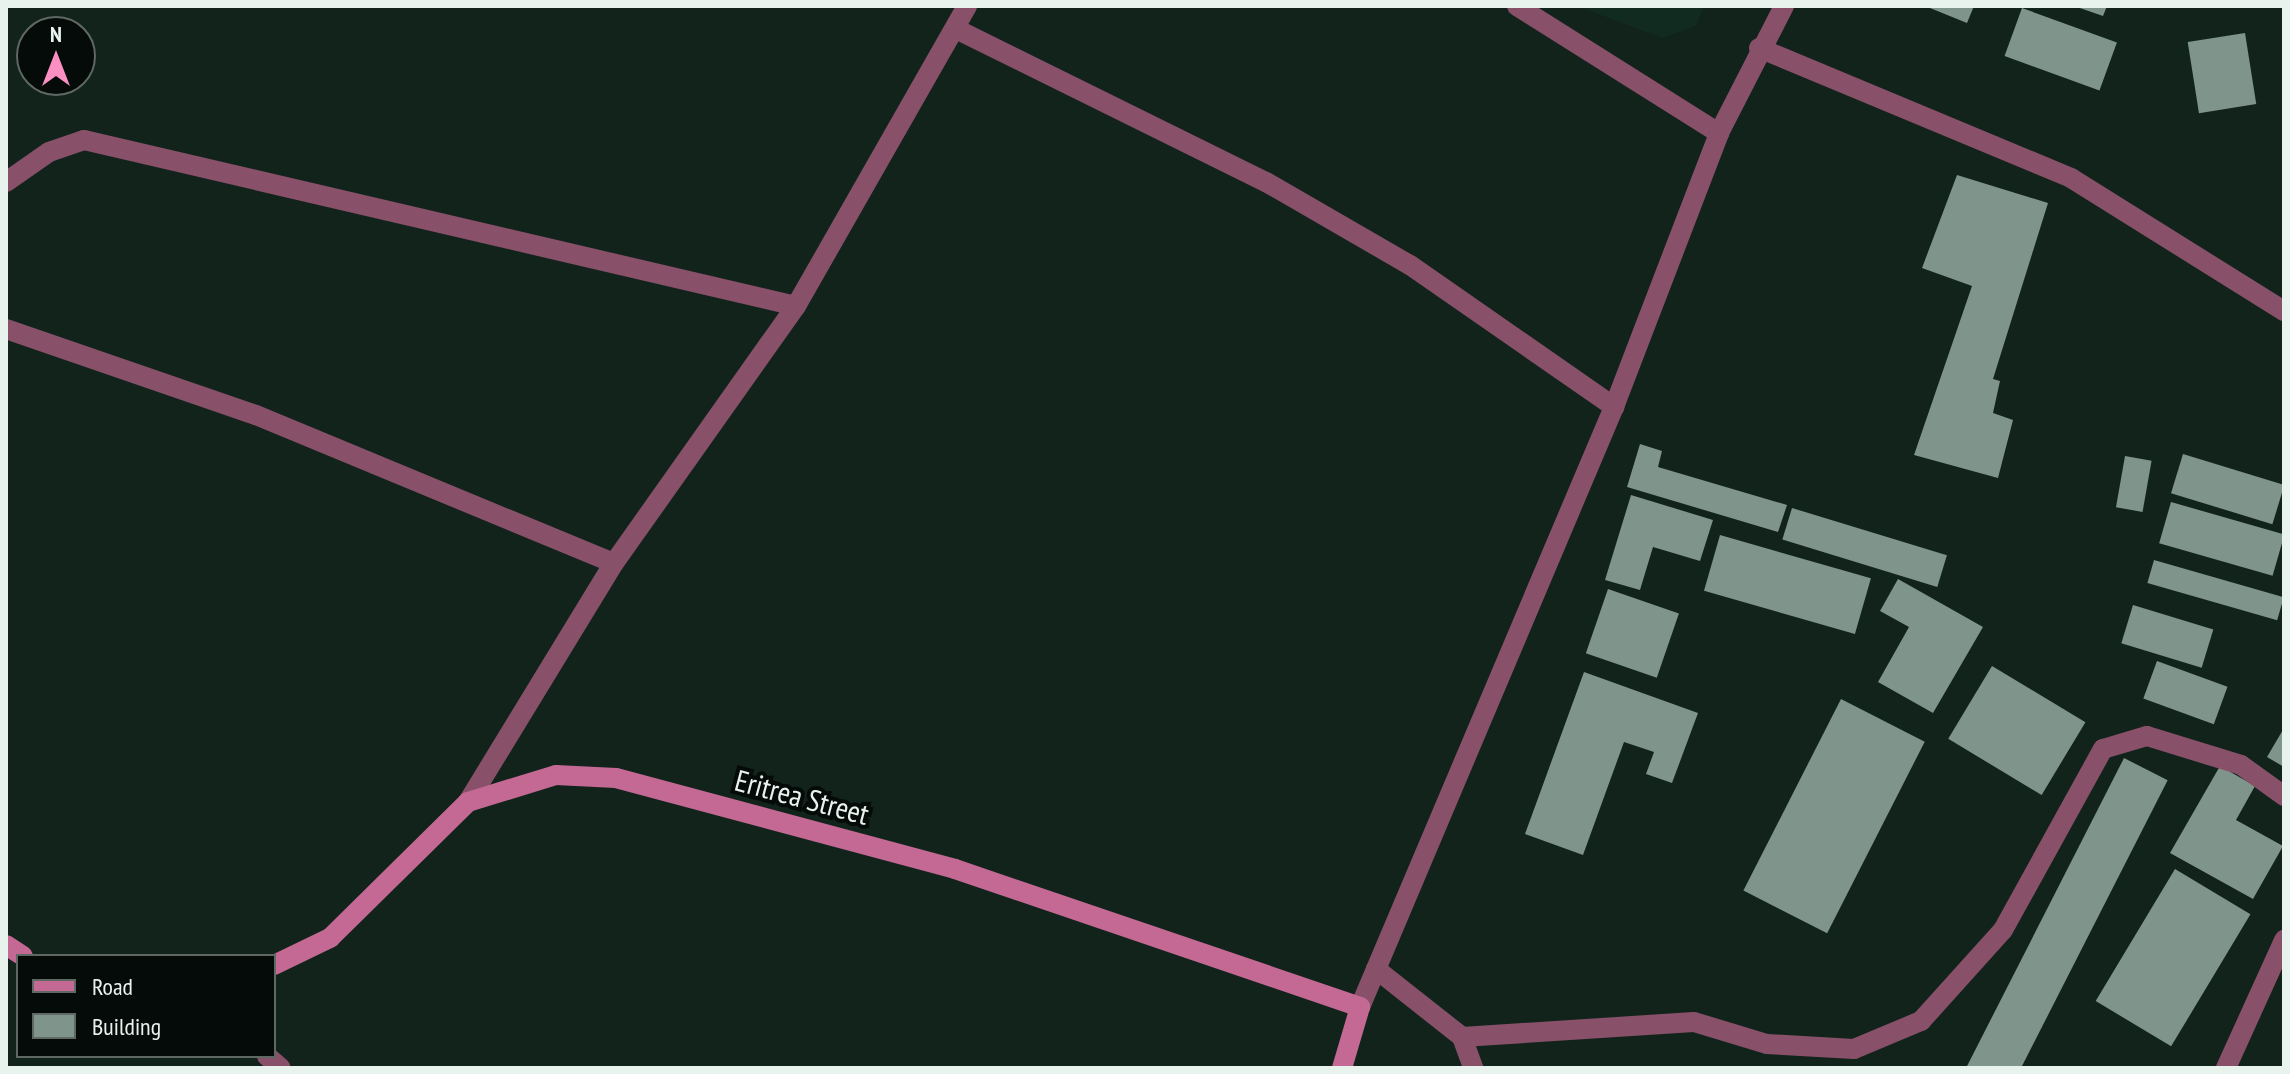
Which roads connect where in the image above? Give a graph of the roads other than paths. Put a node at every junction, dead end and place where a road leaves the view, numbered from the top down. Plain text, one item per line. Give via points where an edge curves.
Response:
1 (967, 6) edge
2 (1517, 6) edge
3 (1784, 6) edge
4 (956, 29) junction
5 (1759, 48) junction
6 (1719, 133) junction
7 (6, 182) edge
8 (796, 306) junction
9 (2284, 311) edge
10 (6, 329) edge
11 (1614, 407) junction
12 (614, 563) junction
13 (2284, 796) edge
14 (468, 802) junction
15 (2284, 940) edge
16 (276, 964) edge
17 (1376, 969) junction
18 (1360, 1007) junction
19 (1462, 1037) junction
20 (1342, 1068) edge
21 (1473, 1068) edge
22 (2226, 1068) edge

1 - 4 street
2 - 6 street
3 - 5 street
4 - 8 street
4 - 11 street via 1279,190 1410,265
5 - 6 street
5 - 9 street via 2071,178
6 - 11 street
7 - 8 street via 49,152 84,140
8 - 12 street
10 - 12 street via 256,415
11 - 17 street
12 - 14 street
13 - 19 street via 2241,765 2147,736 2103,749 2003,930 1921,1021 1854,1049 1767,1044 1694,1022
14 - 16 main road, Eritrea Street via 330,938
14 - 18 main road, Eritrea Street via 556,775 616,778 955,869
15 - 22 street
17 - 18 street
17 - 19 street
18 - 20 main road
19 - 21 street

